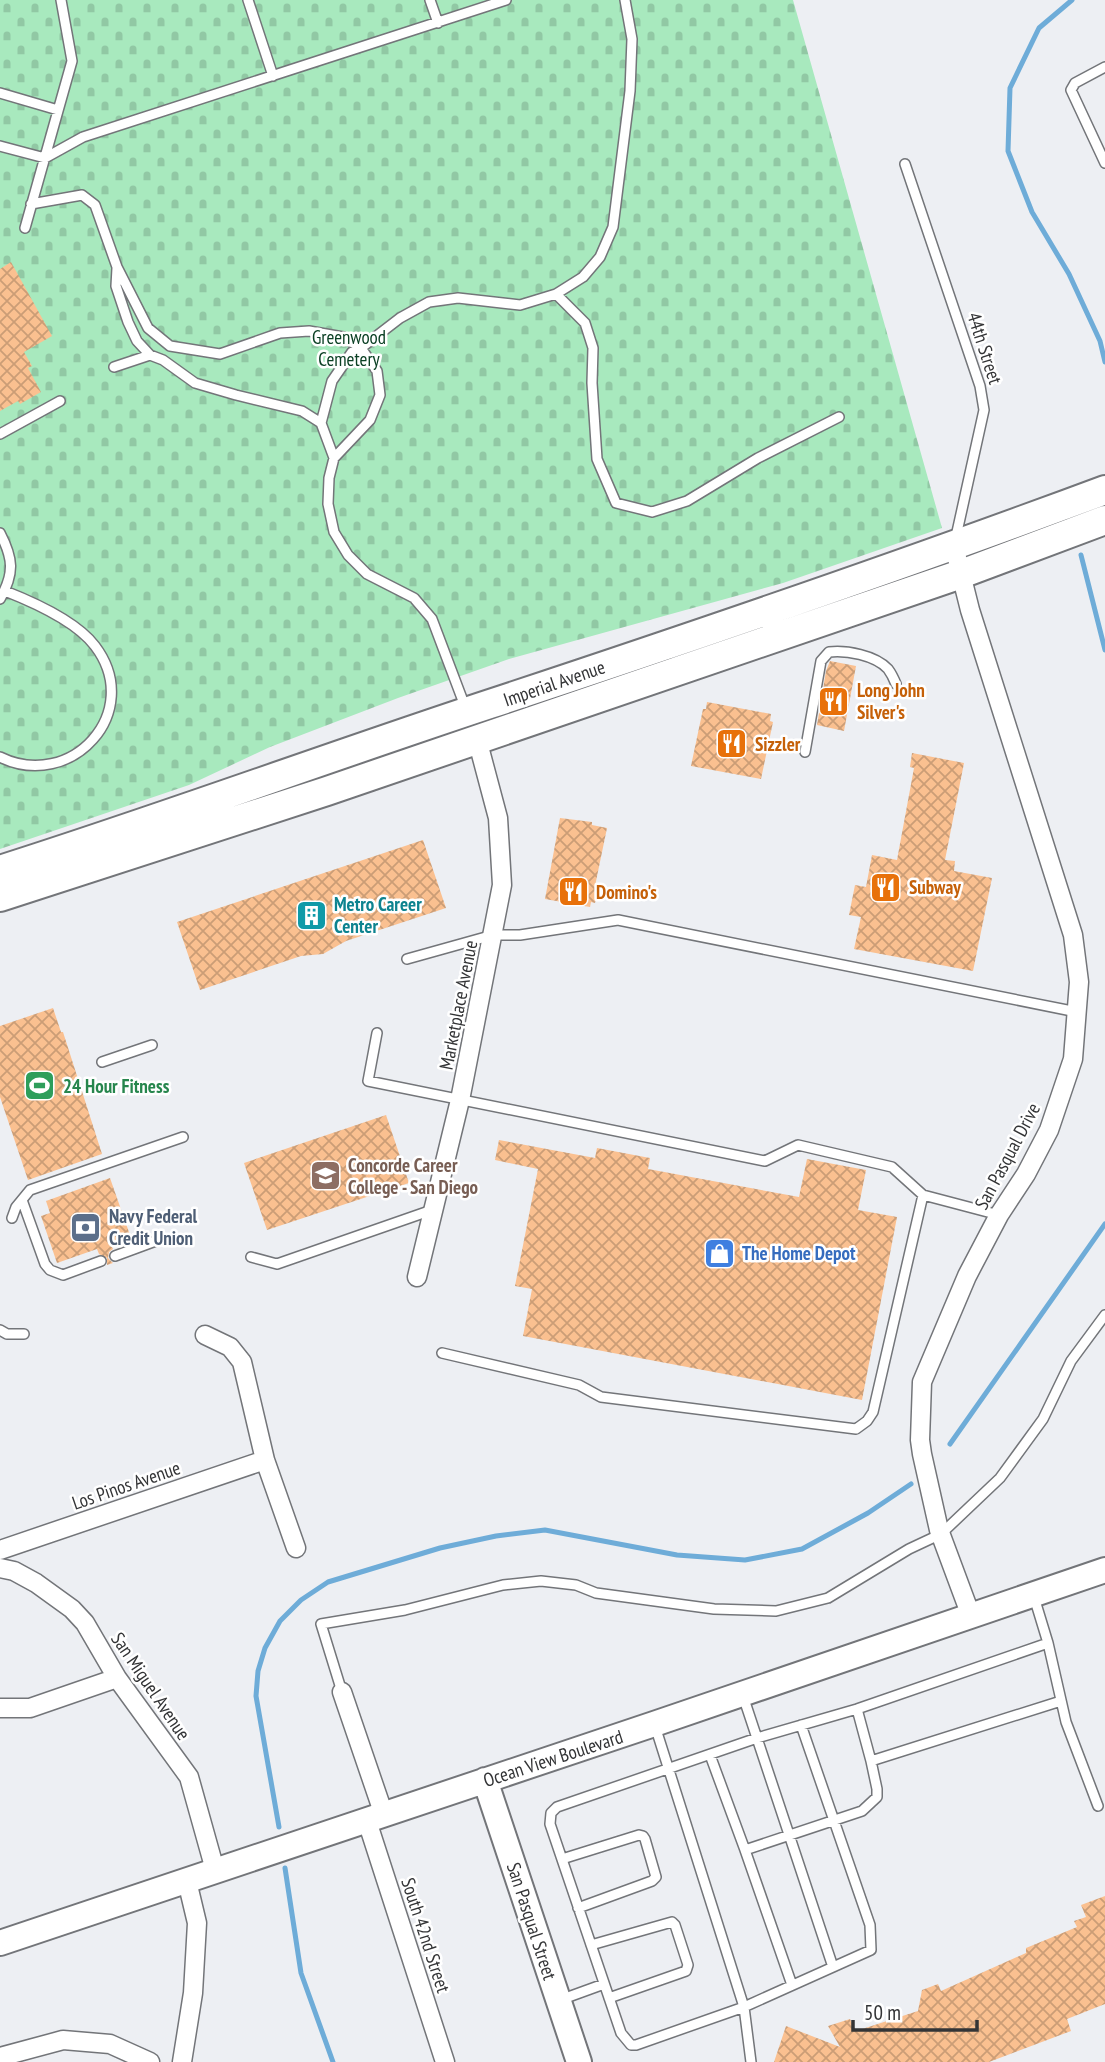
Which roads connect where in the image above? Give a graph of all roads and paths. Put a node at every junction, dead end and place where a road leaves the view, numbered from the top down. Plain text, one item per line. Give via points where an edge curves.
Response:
1 (61, 0) edge
2 (248, 0) edge
3 (430, 0) edge
4 (506, 0) edge
5 (625, 0) edge
6 (438, 23) junction
7 (1105, 67) edge
8 (273, 76) junction
9 (0, 93) edge
10 (58, 110) junction
11 (0, 146) edge
12 (44, 158) junction
13 (1105, 163) edge
14 (905, 164) dead end
15 (32, 204) junction
16 (25, 228) dead end
17 (117, 267) junction
18 (556, 294) junction
19 (361, 348) junction
20 (150, 355) junction
21 (114, 367) dead end
22 (60, 401) dead end
23 (839, 417) dead end
24 (321, 423) junction
25 (0, 434) edge
26 (334, 458) junction
27 (1105, 490) edge
28 (1105, 520) edge
29 (0, 533) edge
30 (954, 546) junction
31 (961, 574) junction
32 (2, 595) edge
33 (896, 684) dead end
34 (472, 726) junction
35 (805, 752) dead end
36 (0, 757) edge
37 (0, 870) edge
38 (0, 897) edge
39 (493, 936) junction
40 (407, 959) dead end
41 (1077, 1012) junction
42 (377, 1033) dead end
43 (152, 1045) dead end
44 (102, 1062) dead end
45 (460, 1100) junction
46 (183, 1138) dead end
47 (923, 1195) junction
48 (22, 1200) junction
49 (433, 1210) junction
50 (999, 1215) junction
51 (12, 1218) dead end
52 (161, 1240) dead end
53 (115, 1256) dead end
54 (251, 1257) dead end
55 (101, 1261) dead end
56 (417, 1277) dead end
57 (1105, 1315) edge
58 (0, 1331) edge
59 (24, 1334) dead end
60 (205, 1335) dead end
61 (442, 1353) dead end
62 (265, 1460) junction
63 (941, 1534) junction
64 (296, 1548) dead end
65 (0, 1550) edge
66 (0, 1568) edge
67 (1105, 1570) edge
68 (1034, 1594) junction
69 (971, 1615) junction
70 (1048, 1643) junction
71 (117, 1678) junction
72 (342, 1692) joint
73 (743, 1694) junction
74 (1061, 1701) junction
75 (0, 1708) edge
76 (857, 1709) junction
77 (654, 1724) junction
78 (801, 1725) junction
79 (757, 1738) junction
80 (710, 1755) junction
81 (871, 1761) junction
82 (668, 1769) junction
83 (485, 1780) junction
84 (1098, 1806) dead end
85 (375, 1818) junction
86 (835, 1820) junction
87 (789, 1835) junction
88 (745, 1850) junction
89 (562, 1858) junction
90 (215, 1870) junction
91 (187, 1881) junction
92 (578, 1908) junction
93 (0, 1943) edge
94 (591, 1945) junction
95 (833, 1967) junction
96 (604, 1984) junction
97 (792, 1985) junction
98 (609, 1998) junction
99 (558, 2000) junction
100 (744, 2007) junction
101 (0, 2057) edge
102 (149, 2062) edge
103 (182, 2062) edge
104 (445, 2062) edge
105 (579, 2062) edge
106 (751, 2062) edge

1 - 10 lane via 72,61
2 - 8 lane
3 - 6 lane
4 - 6 lane
5 - 18 lane via 632,39 630,91 614,226 600,257 583,277
6 - 8 lane
7 - 13 lane via 1075,83 1071,90
8 - 12 lane via 83,137
9 - 10 lane
10 - 12 lane
11 - 12 lane
12 - 15 lane
14 - 30 lane, 44th Street via 980,386 984,410
15 - 16 lane
15 - 17 lane via 82,195 95,205
17 - 19 lane via 148,328 170,345 220,354 280,333 309,331 343,337
17 - 20 lane via 116,286 128,322
18 - 19 lane via 520,305 458,298 429,302
18 - 23 lane via 584,323 593,348 597,459 616,503 652,512 687,500
19 - 24 lane via 352,352 332,381
19 - 26 lane via 377,371 380,395 370,420
20 - 21 lane
20 - 24 lane via 195,383 302,411
22 - 25 lane
24 - 26 lane
26 - 34 lane via 328,504 334,532 367,574 414,598 432,619
27 - 30 main road, Imperial Avenue
28 - 31 main road, Imperial Avenue
29 - 32 lane via 11,562
30 - 31 street, San Pasqual Drive
30 - 34 main road, Imperial Avenue
31 - 34 main road, Imperial Avenue
31 - 41 street, San Pasqual Drive via 1073,935 1079,982
32 - 36 lane via 48,612 84,634 106,664 111,698 109,715 94,740 68,759 34,766
33 - 35 lane via 889,670 877,661 829,652 821,661
34 - 37 main road, Imperial Avenue
34 - 38 main road, Imperial Avenue via 327,791
34 - 39 street, Marketplace Avenue via 498,818 502,885
39 - 40 lane
39 - 41 lane via 618,920
39 - 45 street, Marketplace Avenue
41 - 50 street, San Pasqual Drive via 1073,1059 1049,1130
42 - 45 lane via 368,1081
43 - 44 lane
45 - 47 lane via 765,1161 798,1144 892,1167
45 - 49 street, Marketplace Avenue
46 - 48 lane via 30,1190
47 - 50 lane
47 - 61 lane via 873,1412 856,1429 601,1397 579,1385
48 - 51 lane
48 - 55 lane via 50,1270 62,1275
49 - 54 lane via 277,1264
49 - 56 street, Marketplace Avenue
50 - 63 street, San Pasqual Drive via 967,1276 922,1382 920,1440
52 - 53 lane
57 - 63 lane via 1000,1478
58 - 59 lane
60 - 62 street via 230,1347 242,1362
62 - 64 street
62 - 65 street, Los Pinos Avenue
63 - 69 street, San Pasqual Drive
63 - 72 lane via 828,1598 776,1611 680,1605 541,1581 321,1624
66 - 71 street, San Miguel Avenue via 36,1583 72,1609
67 - 68 main road, Ocean View Boulevard
68 - 69 main road, Ocean View Boulevard
68 - 70 lane
69 - 73 main road, Ocean View Boulevard
70 - 74 lane
70 - 76 lane
71 - 75 street via 30,1708
71 - 90 street, San Miguel Avenue via 189,1777
72 - 85 street
73 - 77 main road, Ocean View Boulevard
73 - 79 lane
74 - 81 lane
74 - 84 lane
76 - 78 lane
76 - 81 lane
77 - 82 lane
77 - 83 main road, Ocean View Boulevard
78 - 79 lane
78 - 86 lane
79 - 80 lane
79 - 87 lane
80 - 82 lane
80 - 88 lane
81 - 86 lane via 877,1797 862,1811
82 - 89 lane via 556,1807 550,1824
82 - 100 lane
83 - 85 main road, Ocean View Boulevard
83 - 99 main road, San Pasqual Street
85 - 90 main road, Ocean View Boulevard
85 - 104 street, South 42nd Street
86 - 87 lane
86 - 95 lane via 870,1925 871,1950
87 - 88 lane
87 - 95 lane
88 - 97 lane
89 - 92 lane
89 - 92 lane via 639,1835 645,1839 656,1877
90 - 91 main road, Ocean View Boulevard
91 - 93 main road, Ocean View Boulevard
91 - 103 street via 197,1923 193,1993
92 - 94 lane
94 - 96 lane
94 - 98 lane via 671,1922 676,1925 686,1971
95 - 97 lane
96 - 98 lane
96 - 99 lane
97 - 100 lane
98 - 100 lane via 624,2039 632,2045
99 - 105 main road, San Pasqual Street
100 - 106 lane
101 - 102 street via 63,2040 110,2044

